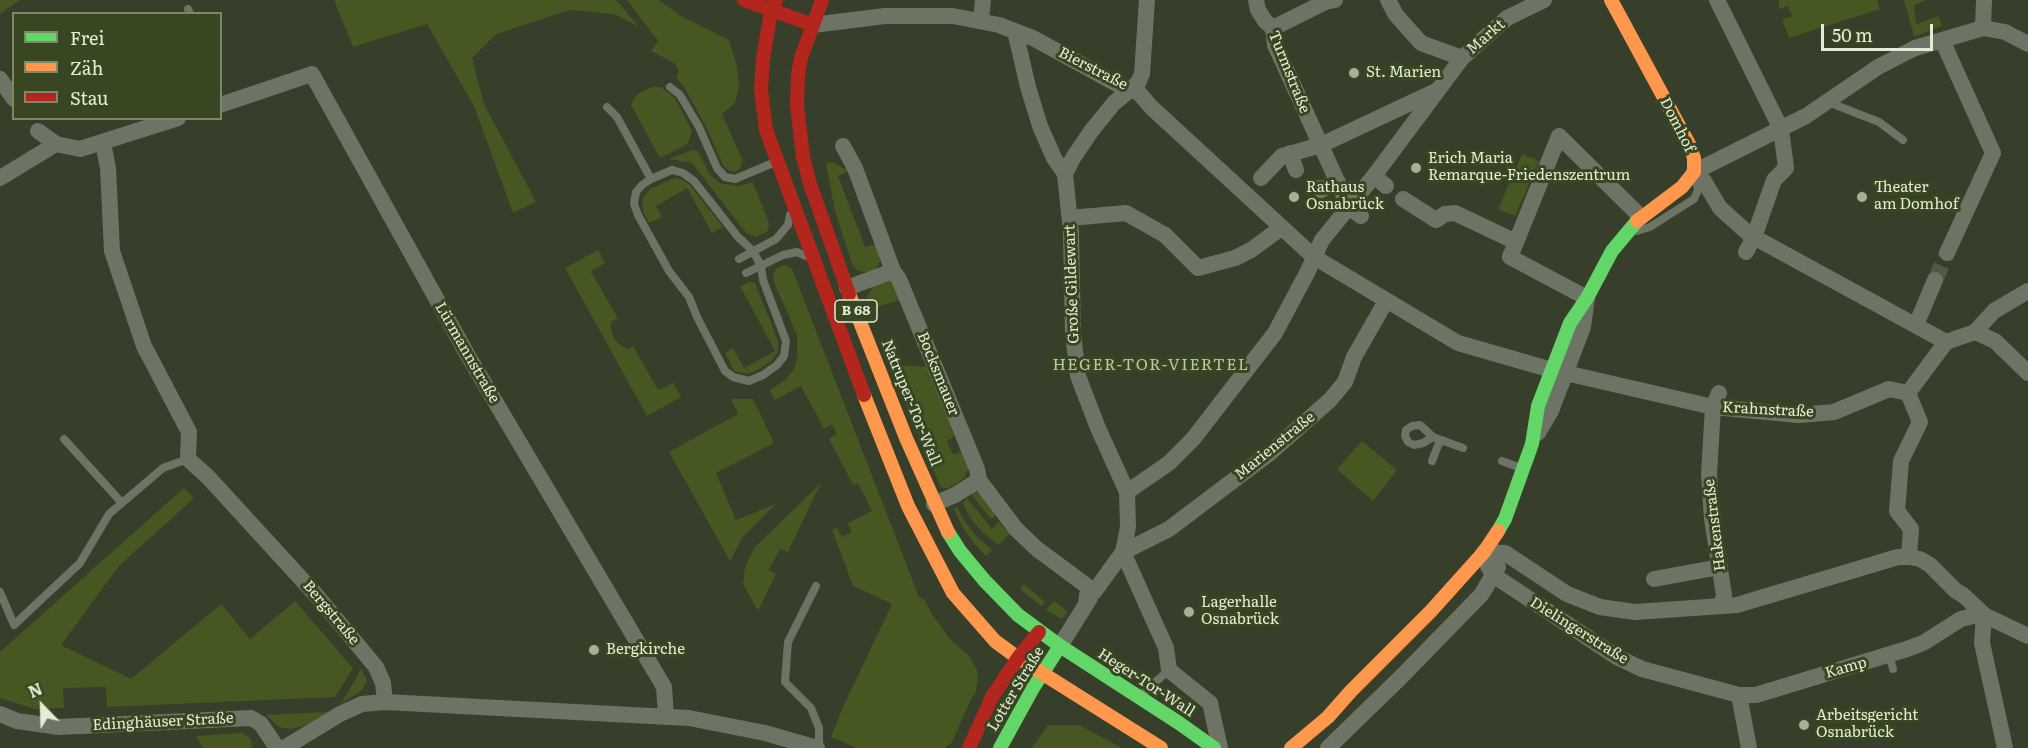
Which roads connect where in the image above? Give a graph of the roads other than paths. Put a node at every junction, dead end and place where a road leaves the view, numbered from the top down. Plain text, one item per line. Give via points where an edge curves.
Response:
1 (744, 0) edge
2 (822, 0) edge
3 (983, 0) edge
4 (1147, 0) edge
5 (1256, 0) edge
6 (1335, 0) edge
7 (1388, 0) edge
8 (1544, 0) edge
9 (1611, 0) edge
10 (1717, 0) edge
11 (1984, 0) edge
12 (773, 5) edge
13 (981, 20) junction
14 (813, 25) junction
15 (1273, 28) junction
16 (1983, 28) junction
17 (1016, 31) junction
18 (1941, 40) junction
19 (2028, 44) edge
20 (1462, 58) junction
21 (0, 79) edge
22 (670, 87) dead end
23 (1440, 90) junction
24 (12, 96) edge
25 (1126, 96) junction
26 (222, 102) edge
27 (1828, 102) junction
28 (607, 107) dead end
29 (172, 120) edge
30 (1782, 129) junction
31 (38, 131) dead end
32 (1903, 140) dead end
33 (103, 143) junction
34 (56, 144) junction
35 (1321, 145) junction
36 (843, 146) dead end
37 (1290, 153) junction
38 (777, 162) junction
39 (1296, 170) dead end
40 (1694, 172) junction
41 (1065, 174) junction
42 (0, 178) edge
43 (651, 179) junction
44 (1338, 182) junction
45 (1254, 187) junction
46 (1319, 189) dead end
47 (1403, 199) dead end
48 (792, 206) junction
49 (1355, 211) junction
50 (1070, 218) junction
51 (1641, 218) junction
52 (1281, 228) junction
53 (1625, 234) junction
54 (1516, 242) junction
55 (1750, 244) junction
56 (753, 251) junction
57 (1947, 253) tunnel mouth
58 (1314, 257) junction
59 (812, 258) junction
60 (739, 259) dead end
61 (761, 266) junction
62 (893, 271) junction
63 (746, 273) dead end
64 (1935, 280) tunnel mouth
65 (847, 288) junction
66 (2028, 291) edge
67 (1587, 298) junction
68 (1386, 301) junction
69 (1916, 325) junction
70 (1975, 332) junction
71 (1946, 342) junction
72 (1558, 371) junction
73 (2028, 372) edge
74 (1908, 393) junction
75 (1716, 400) junction
76 (1432, 437) dead end
77 (64, 439) dead end
78 (1444, 441) junction
79 (1532, 444) joint
80 (1463, 448) dead end
81 (188, 459) junction
82 (1432, 461) dead end
83 (1502, 461) dead end
84 (1523, 469) junction
85 (979, 480) junction
86 (1126, 492) junction
87 (122, 503) junction
88 (934, 504) junction
89 (1502, 525) junction
90 (1123, 552) junction
91 (1483, 553) junction
92 (1505, 553) junction
93 (1909, 557) junction
94 (1720, 567) junction
95 (1493, 575) junction
96 (1654, 579) dead end
97 (816, 586) dead end
98 (1956, 591) junction
99 (0, 592) edge
100 (1089, 597) junction
101 (1729, 605) junction
102 (1756, 608) dead end
103 (1984, 615) junction
104 (1948, 626) junction
105 (1039, 632) junction
106 (2028, 636) edge
107 (1060, 646) junction
108 (2028, 648) edge
109 (1018, 658) junction
110 (1169, 670) junction
111 (1042, 673) junction
112 (1742, 690) junction
113 (1139, 697) junction
114 (385, 702) junction
115 (0, 714) edge
116 (666, 716) junction
117 (277, 748) edge
118 (284, 748) edge
119 (818, 748) edge
120 (969, 748) edge
121 (1000, 748) edge
122 (1161, 748) edge
123 (1214, 748) edge
124 (1220, 748) edge
125 (1291, 748) edge
126 (1328, 748) edge
127 (1749, 748) edge
128 (2005, 748) edge

1 - 12 main road
2 - 14 main road, B 68
3 - 13 street
4 - 25 street via 1146,80
5 - 15 street, Turmstraße via 1258,10
6 - 15 street
7 - 20 street via 1421,43
8 - 20 street, Markt via 1507,18
9 - 40 main road, Domhof via 1689,144
10 - 30 street via 1758,64
11 - 16 street
12 - 14 main road
12 - 38 main road, B 68 via 761,90 766,130
13 - 14 street, Bierstraße via 885,16
13 - 17 street, Bierstraße
14 - 65 main road, Natruper-Tor-Wall / B 68 via 798,74 799,130 810,184
15 - 35 street, Turmstraße via 1275,45
16 - 18 street
16 - 19 street
17 - 25 street, Bierstraße via 1126,89
17 - 41 street, Große Gildewart via 1040,126
18 - 27 street via 1878,67
18 - 57 street via 1993,153
20 - 23 street, Markt
21 - 24 street
22 - 38 lane via 680,95 725,177 735,179
23 - 35 street
23 - 49 street, Markt via 1380,181
25 - 41 street via 1092,130
25 - 45 street, Bierstraße via 1139,93 1151,107
26 - 116 street, Lürmannstraße via 312,74 467,354 664,687
27 - 30 street
27 - 32 lane via 1879,122
28 - 43 lane via 617,117
29 - 33 street
30 - 40 street
30 - 55 street via 1786,168 1774,180
31 - 34 street
33 - 34 street via 80,149
33 - 81 street via 112,251 144,346 189,432
34 - 42 street
35 - 37 street
35 - 44 street
36 - 62 street, Bocksmauer
37 - 39 street
37 - 45 street via 1282,156
38 - 48 main road, B 68
40 - 51 main road via 1682,187
40 - 53 lane via 1698,190 1694,200 1650,227
40 - 55 street, Domhof
41 - 50 street, Große Gildewart
43 - 56 lane via 672,170 684,172
43 - 61 lane via 636,192 634,204 638,215 669,271 689,297 725,371 749,381 777,365 784,356 786,341
44 - 46 street
44 - 49 street
45 - 52 street, Bierstraße
47 - 54 street via 1436,220 1455,213
48 - 56 lane via 788,225 776,239
48 - 59 main road, B 68
49 - 58 street, Markt via 1322,240
50 - 52 street via 1126,213 1165,235 1198,268 1235,258
50 - 86 street, Große Gildewart via 1072,334 1078,376
51 - 53 main road
51 - 54 street via 1559,136
52 - 58 street, Bierstraße
53 - 67 main road
54 - 67 street via 1510,257
55 - 69 street, Domhof
56 - 60 lane
56 - 61 lane
58 - 68 street, Krahnstraße
58 - 86 street, Markt via 1275,333 1193,439 1169,463
59 - 61 lane via 797,252
59 - 109 main road, B 68 via 908,506 939,568 972,616
61 - 63 lane
62 - 65 street
62 - 85 street, Bocksmauer
64 - 69 street
65 - 88 main road, Natruper-Tor-Wall / B 68
66 - 70 street via 1994,311
67 - 72 street via 1583,327
68 - 72 street, Krahnstraße via 1467,340
68 - 90 street, Marienstraße via 1344,382 1330,400 1271,452 1169,529
69 - 71 street, Domhof
70 - 71 street
70 - 73 street via 1995,341
71 - 74 street
72 - 75 street, Krahnstraße
72 - 79 street via 1551,411
74 - 75 street, Krahnstraße via 1889,389 1834,412 1798,415
74 - 93 street via 1920,422 1901,461 1898,512 1911,529
75 - 94 street, Hakenstraße via 1708,474
76 - 78 lane
77 - 87 lane
78 - 80 lane
78 - 82 lane
79 - 84 main road
81 - 87 lane via 163,468
81 - 114 street, Bergstraße via 317,596 376,667
83 - 84 lane
84 - 89 main road
85 - 88 street
85 - 100 street, Bocksmauer via 1016,529
86 - 90 street via 1128,527
87 - 99 lane via 110,514 80,564 14,625
88 - 105 main road, Natruper-Tor-Wall / B 68 via 960,551 1018,615
89 - 91 main road
89 - 92 street
90 - 100 street
90 - 110 street via 1166,648
91 - 92 street
91 - 95 street, Dielingerstraße
91 - 125 main road via 1328,717
92 - 95 street
92 - 101 street, Dielingerstraße via 1567,594 1600,607 1635,612
93 - 98 street via 1930,565
93 - 101 street
94 - 96 street
94 - 101 street, Hakenstraße
95 - 112 street, Dielingerstraße via 1634,665 1663,675
95 - 126 street via 1471,604
97 - 119 lane via 788,642 785,682 811,708 819,728
98 - 103 street
98 - 104 street
100 - 107 street
101 - 102 lane
103 - 104 street, Kamp
103 - 106 street
103 - 108 street
103 - 128 street via 1982,643
104 - 112 street, Kamp via 1891,662 1756,694
105 - 107 main road, Natruper-Tor-Wall / B 68
105 - 109 main road, Lotter Straße
107 - 111 main road, Lotter Straße
107 - 113 main road, Heger-Tor-Wall / B 68
109 - 111 main road, B 68
109 - 120 main road, Lotter Straße via 989,702
110 - 113 lane
110 - 124 street via 1210,703
111 - 121 main road, Lotter Straße
111 - 122 main road, B 68
112 - 127 street
113 - 123 main road, Heger-Tor-Wall / B 68
114 - 116 street
114 - 118 street via 362,704 340,714
115 - 117 street, Edinghäuser Straße via 17,721 59,727 251,718 261,724
116 - 119 street via 765,733

